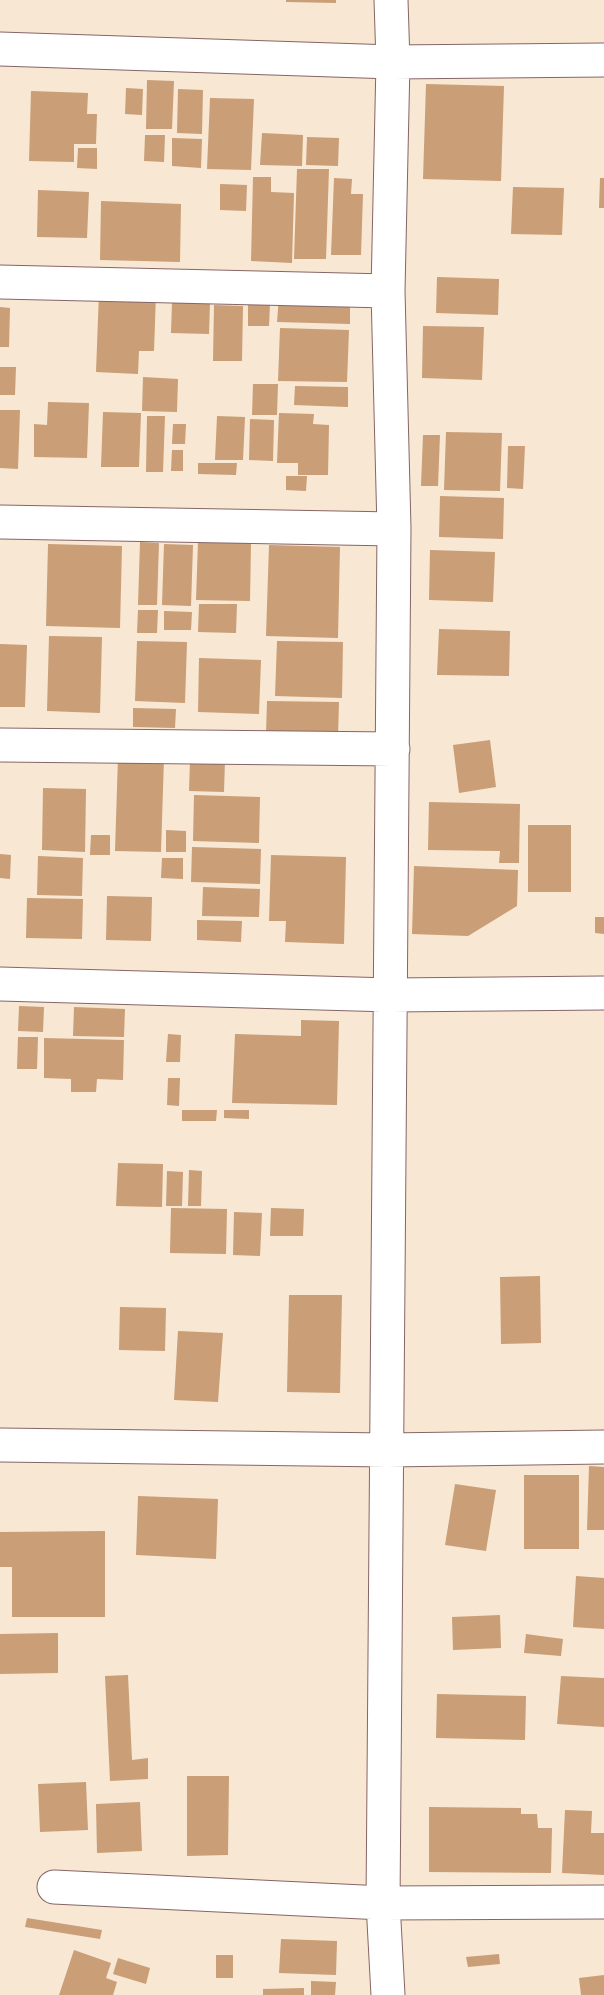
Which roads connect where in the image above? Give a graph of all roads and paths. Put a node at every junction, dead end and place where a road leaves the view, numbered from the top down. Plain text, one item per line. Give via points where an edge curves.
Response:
1 (391, 0) edge
2 (0, 49) edge
3 (604, 60) edge
4 (393, 62) junction
5 (0, 282) edge
6 (388, 291) junction
7 (0, 522) edge
8 (394, 529) junction
9 (0, 745) edge
10 (393, 749) junction
11 (0, 984) edge
12 (604, 993) edge
13 (391, 995) junction
14 (0, 1445) edge
15 (604, 1447) edge
16 (387, 1450) junction
17 (54, 1887) dead end
18 (604, 1902) edge
19 (383, 1903) junction
20 (388, 1995) edge

1 - 4 street
2 - 4 street
3 - 4 street
4 - 6 street
5 - 6 street
6 - 8 street
7 - 8 street
8 - 10 street
9 - 10 street
10 - 13 street
11 - 13 street
12 - 13 street
13 - 16 street
14 - 16 street
15 - 16 street
16 - 19 street
17 - 19 street
18 - 19 street
19 - 20 street

